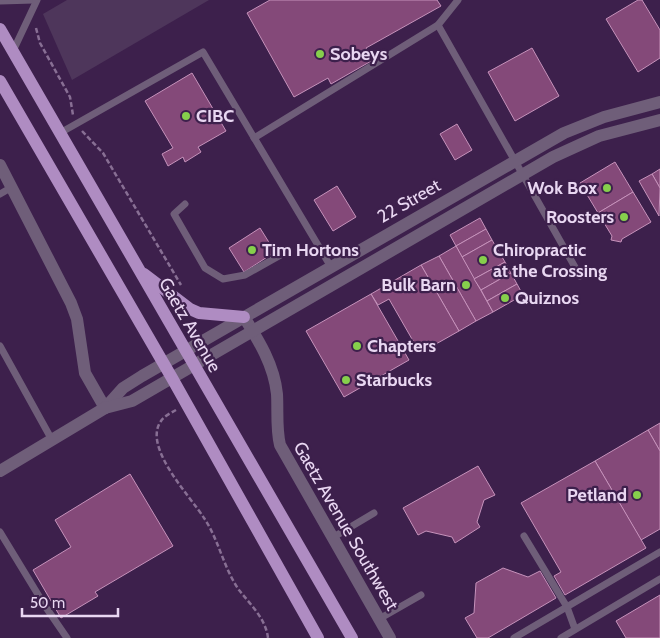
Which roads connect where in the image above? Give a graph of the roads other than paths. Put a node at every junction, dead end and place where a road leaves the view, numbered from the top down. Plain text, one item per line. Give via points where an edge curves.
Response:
1 (36, 0) edge
2 (458, 0) edge
3 (0, 1) edge
4 (438, 25) junction
5 (0, 29) edge
6 (13, 51) junction
7 (0, 82) edge
8 (660, 102) edge
9 (660, 120) edge
10 (60, 133) junction
11 (254, 138) junction
12 (514, 161) junction
13 (0, 165) edge
14 (522, 175) junction
15 (12, 187) junction
16 (0, 194) edge
17 (185, 204) dead end
18 (286, 252) dead end
19 (331, 266) junction
20 (138, 270) junction
21 (580, 276) dead end
22 (244, 317) junction
23 (252, 330) junction
24 (0, 346) edge
25 (184, 351) junction
26 (164, 364) junction
27 (193, 366) junction
28 (172, 378) junction
29 (105, 408) junction
30 (52, 440) junction
31 (0, 470) edge
32 (374, 514) dead end
33 (0, 532) edge
34 (524, 536) dead end
35 (332, 538) junction
36 (660, 552) edge
37 (660, 579) edge
38 (421, 595) dead end
39 (567, 607) junction
40 (379, 619) junction
41 (575, 630) junction
42 (67, 638) edge
43 (318, 638) edge
44 (352, 638) edge
45 (390, 638) edge
46 (514, 638) edge
47 (561, 638) edge

1 - 3 lane
1 - 6 lane
2 - 4 lane
4 - 11 lane
4 - 12 lane
5 - 6 main road, Gaetz Avenue
6 - 10 main road, Gaetz Avenue
7 - 26 main road
8 - 12 street, 22 Street via 588,122
9 - 14 street, 22 Street via 586,142
10 - 11 lane via 203,52
10 - 20 main road, Gaetz Avenue
11 - 19 lane
12 - 14 lane
12 - 19 street, 22 Street
13 - 15 street
14 - 21 lane
14 - 23 street, 22 Street
15 - 16 lane
15 - 29 street via 71,302 77,319 85,373
17 - 18 lane via 174,214 205,268 222,279 245,275
19 - 22 street, 22 Street
20 - 22 main road via 199,313
20 - 25 main road, Gaetz Avenue
22 - 23 street, Gaetz Avenue Southwest
22 - 25 street, 22 Street
23 - 27 street, 22 Street
23 - 35 street, Gaetz Avenue Southwest via 269,360 277,394 276,427 280,445
24 - 30 lane
25 - 26 street, 22 Street
25 - 27 main road, Gaetz Avenue
26 - 28 main road
26 - 29 street, 22 Street via 123,388
27 - 28 street, 22 Street
27 - 44 main road, Gaetz Avenue
28 - 29 street, 22 Street via 132,402
28 - 43 main road
29 - 30 street
30 - 31 street
32 - 35 lane
33 - 42 lane
34 - 39 lane
35 - 40 street, Gaetz Avenue Southwest
36 - 39 lane
37 - 41 lane
38 - 40 lane
39 - 41 lane
39 - 46 lane
40 - 45 street, Gaetz Avenue Southwest
41 - 47 lane

